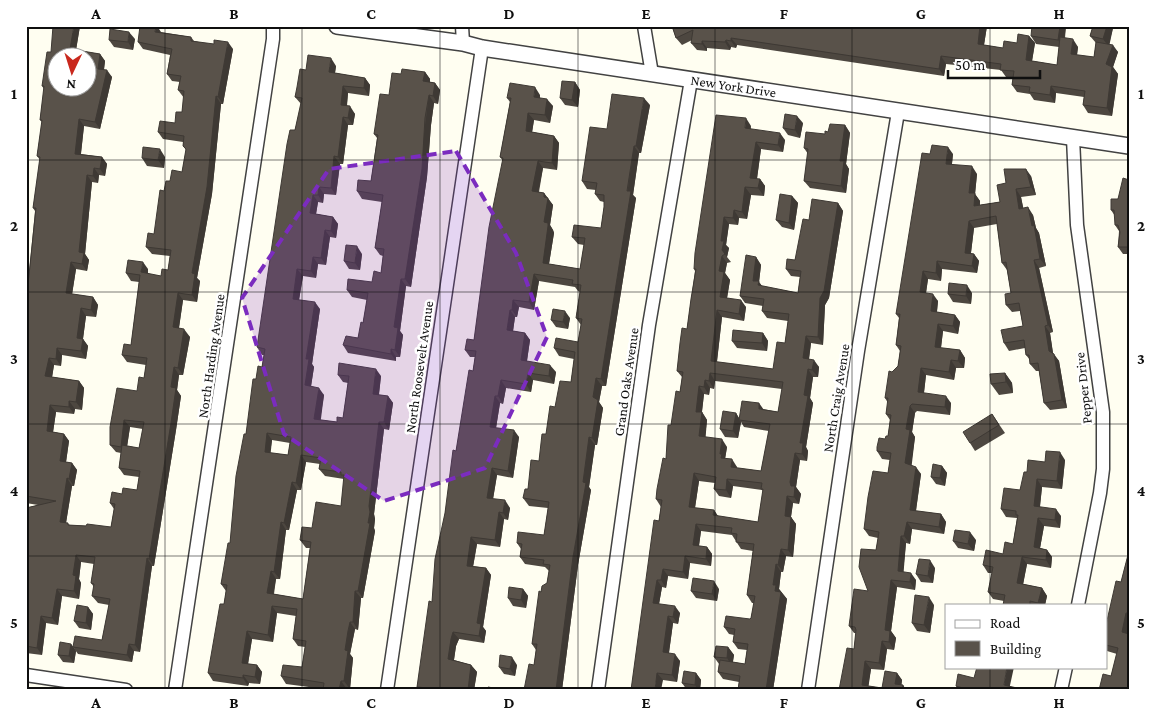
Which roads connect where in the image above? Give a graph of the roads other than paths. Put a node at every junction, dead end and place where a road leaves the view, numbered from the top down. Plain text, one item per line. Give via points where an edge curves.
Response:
1 (272, 26) edge
2 (337, 26) edge
3 (462, 26) edge
4 (644, 26) edge
5 (463, 43) junction
6 (482, 48) junction
7 (652, 74) junction
8 (691, 80) junction
9 (898, 112) junction
10 (1073, 138) junction
11 (1128, 144) edge
12 (1078, 604) edge
13 (1066, 668) edge
14 (26, 675) edge
15 (126, 690) edge
16 (175, 690) edge
17 (387, 690) edge
18 (598, 690) edge
19 (808, 690) edge
20 (1061, 690) edge

1 - 16 street, North Harding Avenue via 273,40
2 - 5 street, New York Drive
3 - 5 street
4 - 7 street
5 - 6 street, New York Drive
6 - 7 street, New York Drive
6 - 17 street, North Roosevelt Avenue
7 - 8 street, New York Drive
8 - 9 street, New York Drive
8 - 18 street, Grand Oaks Avenue via 649,325
9 - 10 street, New York Drive
9 - 19 street, North Craig Avenue via 858,351
10 - 11 street, New York Drive
10 - 12 street, Pepper Drive via 1076,225 1103,412 1100,493
13 - 20 street
14 - 15 street

